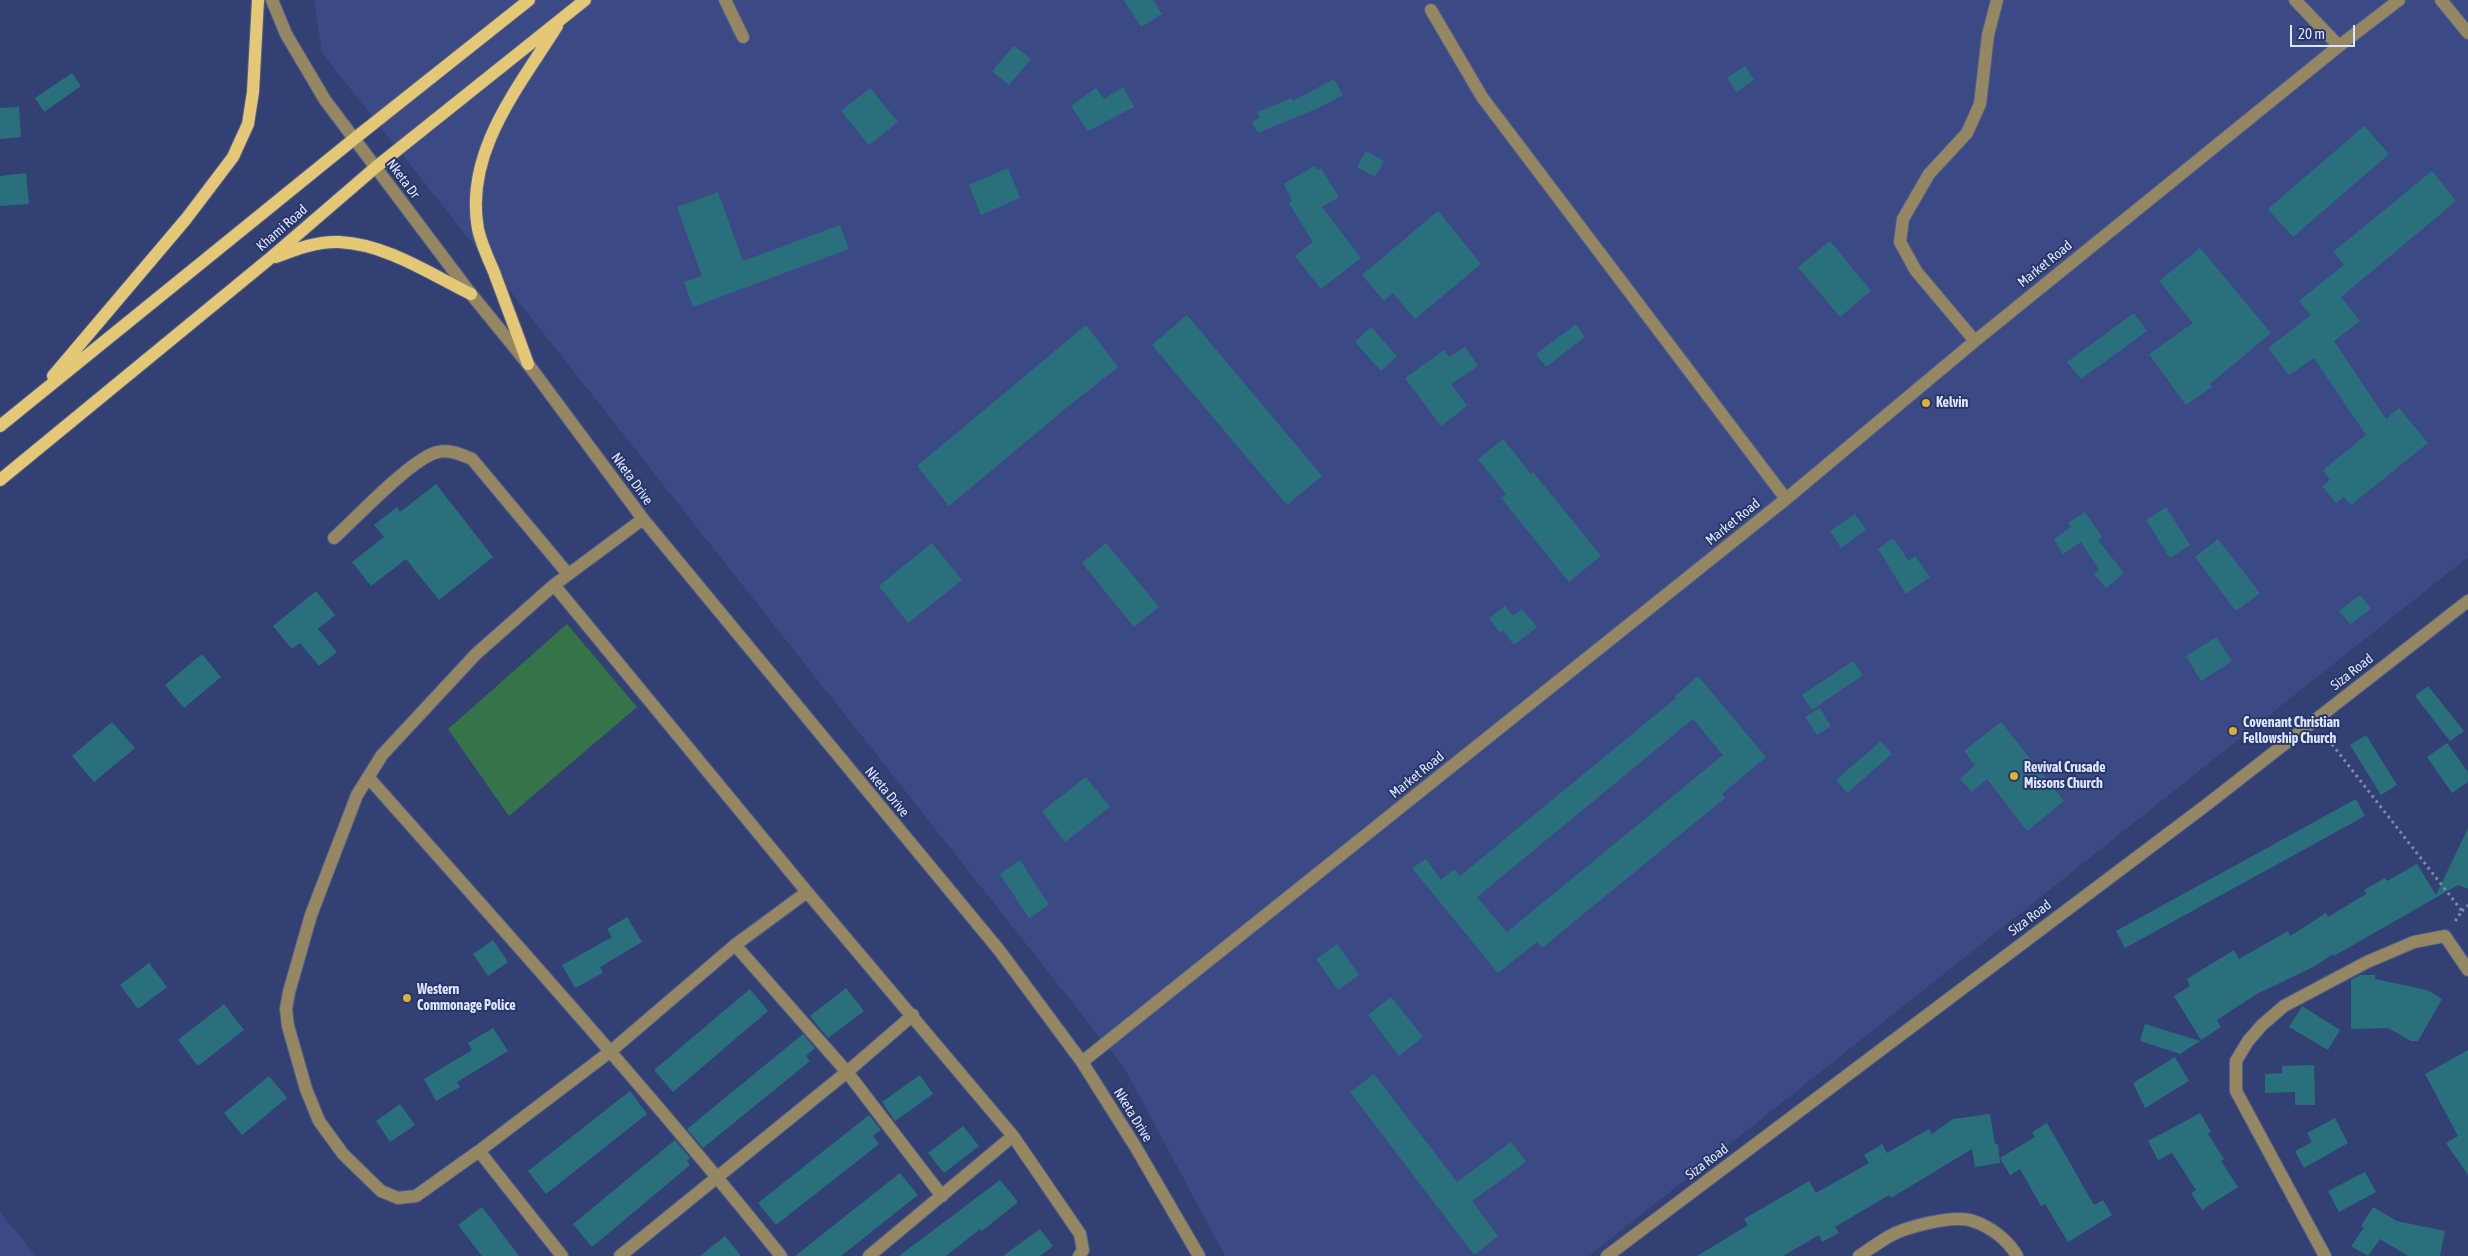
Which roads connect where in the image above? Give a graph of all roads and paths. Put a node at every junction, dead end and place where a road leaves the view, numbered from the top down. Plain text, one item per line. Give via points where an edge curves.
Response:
1 (258, 0) edge
2 (272, 0) edge
3 (529, 0) edge
4 (585, 0) edge
5 (725, 0) edge
6 (1996, 0) edge
7 (2295, 0) edge
8 (2399, 0) edge
9 (2441, 0) edge
10 (1431, 10) dead end
11 (562, 17) junction
12 (2468, 33) edge
13 (743, 37) dead end
14 (2339, 46) junction
15 (354, 139) junction
16 (376, 167) junction
17 (268, 260) junction
18 (471, 294) junction
19 (1975, 341) junction
20 (528, 364) junction
21 (35, 397) junction
22 (0, 426) edge
23 (0, 480) edge
24 (1786, 499) junction
25 (643, 519) junction
26 (334, 538) dead end
27 (568, 574) junction
28 (554, 585) junction
29 (2468, 601) edge
30 (2314, 721) junction
31 (368, 777) junction
32 (807, 892) junction
33 (2468, 905) edge
34 (2462, 911) junction
35 (2445, 936) junction
36 (735, 945) junction
37 (2468, 970) edge
38 (913, 1015) junction
39 (611, 1051) junction
40 (1082, 1062) junction
41 (847, 1072) junction
42 (1013, 1136) junction
43 (479, 1151) junction
44 (717, 1176) junction
45 (942, 1196) junction
46 (562, 1256) edge
47 (620, 1256) edge
48 (781, 1256) edge
49 (869, 1256) edge
50 (1079, 1256) edge
51 (1199, 1256) edge
52 (1608, 1256) edge
53 (1858, 1256) edge
54 (2017, 1256) edge
55 (2325, 1256) edge

1 - 21 main road via 248,124 233,157 186,219
2 - 15 street, Nketa Dr via 286,34
3 - 15 main road, Khami Road
4 - 11 main road, Khami Road
5 - 13 street
6 - 19 street via 1988,35 1980,104 1967,133 1929,174 1903,219 1900,242 1916,271
7 - 14 street
8 - 14 street, Market Road
9 - 12 street
10 - 24 street via 1482,97
11 - 16 main road, Khami Road
11 - 20 main road via 496,124 477,178 478,230
14 - 19 street, Market Road
15 - 16 street, Nketa Dr
15 - 21 main road, Khami Road
16 - 17 main road, Khami Road
16 - 18 street, Nketa Dr
17 - 18 main road via 314,244 339,242 372,248 400,258
17 - 23 main road, Khami Road
18 - 20 street, Nketa Dr
19 - 24 street, Market Road
20 - 25 street, Nketa Drive
21 - 22 main road, Khami Road
24 - 40 street, Market Road
25 - 27 street
25 - 40 street, Nketa Drive via 999,950
26 - 27 street via 417,461 439,451 457,453 472,459
27 - 28 street
28 - 31 street via 476,654 382,755
28 - 32 street
29 - 30 street, Siza Road
30 - 34 path
30 - 52 street, Siza Road
31 - 39 street
31 - 43 street via 357,795 311,915 289,992 288,1026 306,1089 319,1121 343,1154 380,1191 398,1198 416,1196
32 - 36 street
32 - 38 street
33 - 34 path
34 - 35 path
35 - 37 street
35 - 55 street via 2414,942 2367,962 2284,1006 2248,1041 2236,1061 2236,1091
36 - 39 street
36 - 41 street
38 - 41 street
38 - 42 street
39 - 43 street
39 - 44 street
40 - 51 street, Nketa Drive
41 - 44 street
41 - 45 street
42 - 45 street
42 - 50 street via 1080,1234 1083,1250
43 - 46 street
44 - 47 street
44 - 48 street
45 - 49 street
53 - 54 street via 1889,1236 1946,1220 1971,1220 1994,1230

